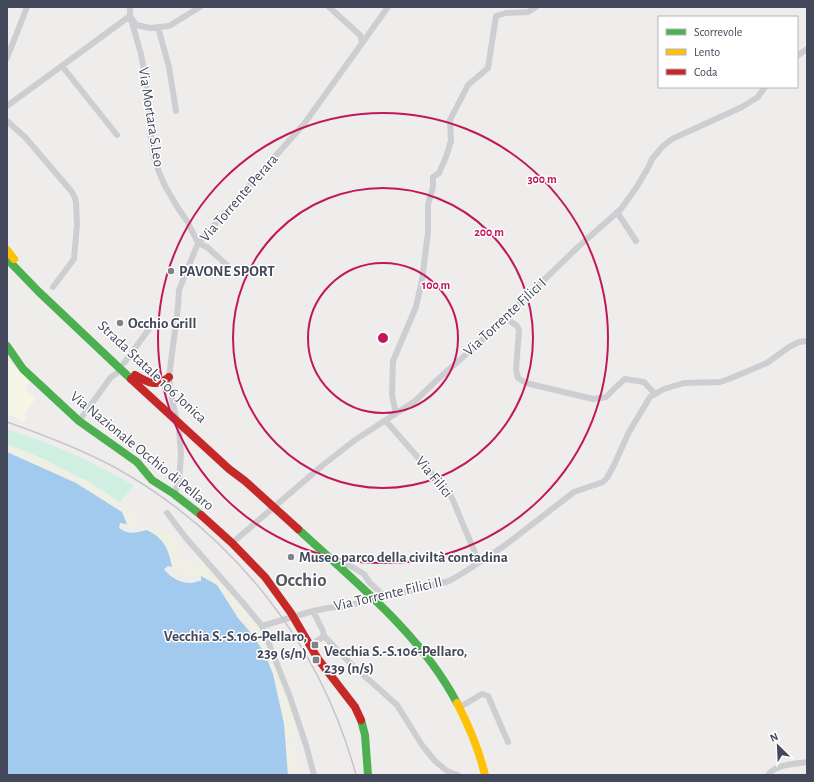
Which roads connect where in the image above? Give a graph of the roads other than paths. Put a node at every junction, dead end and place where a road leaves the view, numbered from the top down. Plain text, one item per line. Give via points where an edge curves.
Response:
1 (27, 7) edge
2 (130, 7) edge
3 (200, 7) edge
4 (329, 7) edge
5 (388, 7) edge
6 (536, 7) edge
7 (130, 16) junction
8 (158, 27) junction
9 (362, 43) junction
10 (807, 49) edge
11 (798, 55) edge
12 (7, 58) edge
13 (62, 66) junction
14 (764, 88) edge
15 (7, 106) edge
16 (176, 111) dead end
17 (7, 121) edge
18 (117, 135) dead end
19 (617, 212) junction
20 (636, 241) dead end
21 (7, 243) edge
22 (198, 243) junction
23 (7, 250) edge
24 (10, 259) edge
25 (229, 267) dead end
26 (53, 287) dead end
27 (506, 318) junction
28 (152, 325) dead end
29 (807, 341) edge
30 (7, 346) edge
31 (123, 368) junction
32 (167, 380) junction
33 (655, 394) junction
34 (396, 414) junction
35 (386, 420) junction
36 (79, 421) junction
37 (174, 494) junction
38 (167, 513) dead end
39 (232, 543) junction
40 (479, 562) junction
41 (345, 568) junction
42 (384, 597) junction
43 (313, 611) junction
44 (262, 626) junction
45 (324, 636) junction
46 (310, 646) junction
47 (460, 707) junction
48 (508, 742) dead end
49 (807, 762) edge
50 (447, 773) edge
51 (314, 775) edge
52 (368, 775) edge
53 (458, 775) edge
54 (485, 775) edge
55 (768, 775) edge

1 - 12 street
2 - 7 street, Via Mortara S.Leo
3 - 8 street via 169,26
4 - 9 street via 360,35
5 - 9 street, Via Torrente Perara
6 - 34 street via 528,12 496,16 488,68 468,85 450,120 451,141 438,173 433,177 428,204 428,232 416,307 393,360 392,395
7 - 8 street via 136,25
7 - 13 street
7 - 22 street, Via Mortara S.Leo via 144,70 154,158 165,186
8 - 16 street via 169,67
9 - 22 street, Via Torrente Perara via 304,124
10 - 11 street
13 - 15 street
13 - 18 street
14 - 19 street, Via Torrente Filici I via 758,97 742,107 672,139 663,146
17 - 26 street via 25,137 75,198 77,224 74,259
19 - 20 street
19 - 27 street, Via Torrente Filici I
21 - 24 main road
22 - 25 street via 207,247
22 - 32 street, Via Torrente Perara via 179,290
23 - 24 main road, Strada Statale 106 Jonica
24 - 31 main road, Strada Statale 106 Jonica
27 - 33 street via 519,330 516,370 518,378 526,383 593,399 606,397 625,380 644,382
27 - 34 street, Via Torrente Filici I via 415,402
28 - 31 street
29 - 33 street, Via Torrente Filici II via 799,342 767,363 729,379 720,382 684,383
30 - 36 main road, Via Nazionale Occhio di Pellaro via 23,369
31 - 32 main road via 154,383
31 - 36 street via 111,378
31 - 41 main road, Strada Statale 106 Jonica via 188,426 229,469 246,481 336,565
32 - 37 street, Via Torrente Perara via 179,428 181,454 179,482
33 - 40 street, Via Torrente Filici II via 650,397 632,426 603,482 574,492
34 - 35 street, Via Torrente Filici I
35 - 39 street, Via Torrente Filici I via 323,465
35 - 40 street, Via Filici via 449,493
36 - 37 main road, Via Nazionale Occhio di Pellaro via 137,462 152,480
37 - 39 main road, Via Nazionale Occhio di Pellaro
38 - 44 street
39 - 46 main road, Via Nazionale Occhio di Pellaro via 265,577 291,613
40 - 42 street, Via Torrente Filici II via 449,581
41 - 42 street via 349,565 364,574
41 - 47 main road, Strada Statale 106 Jonica via 415,643 433,665
42 - 43 street, Via Torrente Filici II
43 - 44 street, Via Torrente Filici II
43 - 45 street
44 - 51 street via 290,696
45 - 46 street
45 - 50 street via 397,705 422,745
46 - 52 main road, Via Nazionale Occhio di Pellaro via 355,707 361,720 365,735
47 - 48 street via 482,694 488,696
47 - 54 main road, Strada Statale 106 Jonica via 477,745
49 - 55 street via 774,769
50 - 53 street

